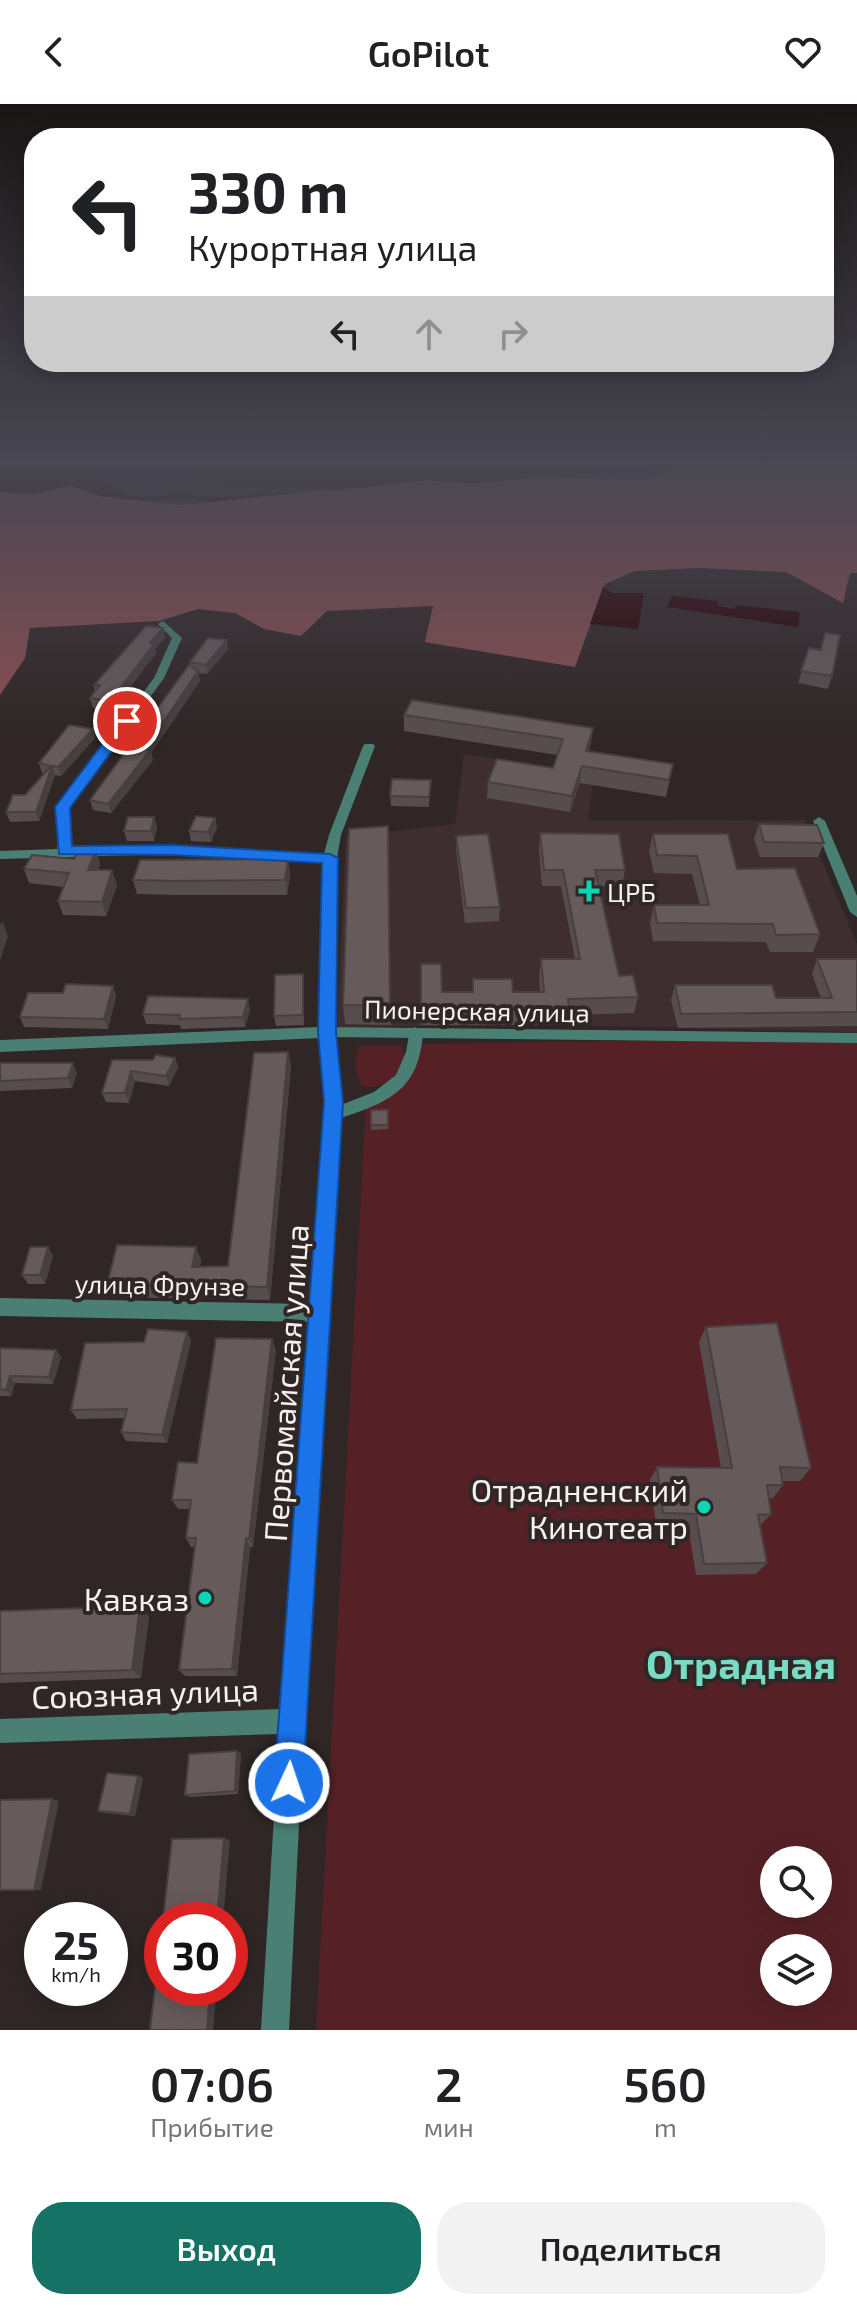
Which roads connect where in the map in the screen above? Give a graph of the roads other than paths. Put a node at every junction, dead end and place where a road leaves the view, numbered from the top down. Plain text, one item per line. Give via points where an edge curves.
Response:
1 (163, 624) edge
2 (369, 746) dead end
3 (819, 821) dead end
4 (64, 851) junction
5 (0, 855) edge
6 (330, 858) junction
7 (857, 912) edge
8 (327, 1032) junction
9 (415, 1033) junction
10 (857, 1038) edge
11 (0, 1046) edge
12 (333, 1114) junction
13 (0, 1307) edge
14 (320, 1313) junction
15 (292, 1721) junction
16 (0, 1731) edge
17 (275, 2030) edge

1 - 4 street via 177,638 159,678 63,807
2 - 6 street, Первомайская улица
3 - 7 street
4 - 5 street
4 - 6 street
6 - 8 street, Первомайская улица
8 - 9 street, Пионерская улица
8 - 11 street, Пионерская улица
8 - 12 street, Первомайская улица
9 - 10 street, Пионерская улица
9 - 12 street via 415,1055 401,1083
12 - 14 street, Первомайская улица
13 - 14 street, улица Фрунзе
14 - 15 street, Первомайская улица
15 - 16 street, Союзная улица
15 - 17 street, Первомайская улица

